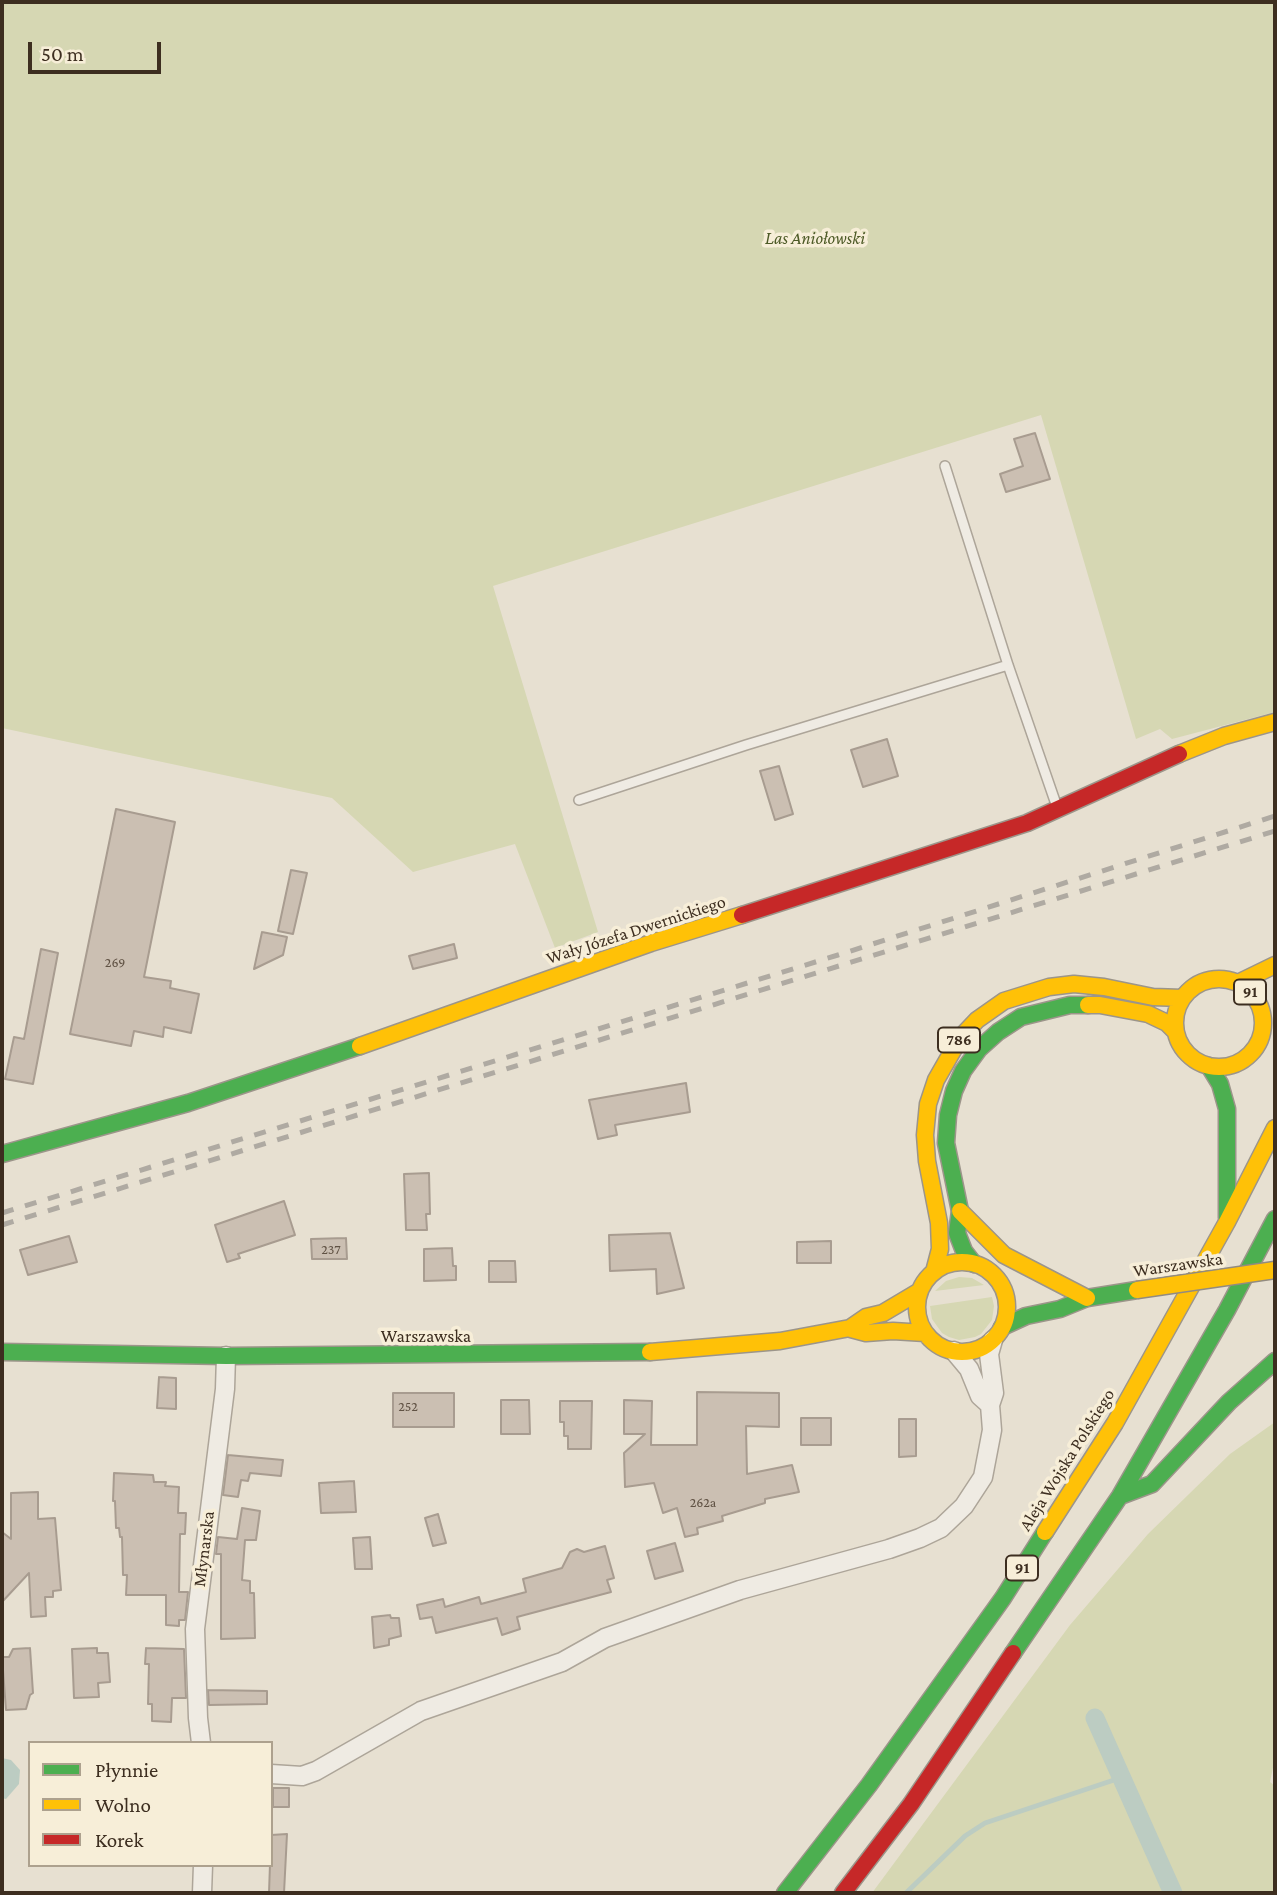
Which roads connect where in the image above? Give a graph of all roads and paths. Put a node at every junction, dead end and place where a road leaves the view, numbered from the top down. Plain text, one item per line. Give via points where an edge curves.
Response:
1 (945, 466) dead end
2 (1008, 665) junction
3 (1275, 722) edge
4 (579, 800) dead end
5 (1057, 809) junction
6 (1275, 965) edge
7 (1238, 983) junction
8 (1273, 993) dead end
9 (1182, 998) junction
10 (1263, 1021) junction
11 (1175, 1032) junction
12 (1209, 1066) junction
13 (1275, 1128) edge
14 (2, 1154) edge
15 (960, 1211) junction
16 (1275, 1219) edge
17 (1227, 1222) junction
18 (974, 1264) junction
19 (1275, 1270) edge
20 (934, 1272) junction
21 (1002, 1286) junction
22 (1067, 1289) junction
23 (920, 1291) junction
24 (1021, 1291) dead end
25 (1040, 1293) dead end
26 (1087, 1298) junction
27 (850, 1328) junction
28 (925, 1333) junction
29 (997, 1334) junction
30 (954, 1351) junction
31 (2, 1352) edge
32 (226, 1356) junction
33 (1275, 1361) edge
34 (990, 1405) junction
35 (1120, 1496) junction
36 (201, 1741) edge
37 (273, 1774) edge
38 (203, 1867) edge
39 (202, 1893) edge
40 (785, 1893) edge
41 (843, 1893) edge

1 - 2 lane
2 - 4 lane
2 - 5 lane
3 - 5 main road, Wały Józefa Dwernickiego via 1224,736
5 - 14 main road, Wały Józefa Dwernickiego via 1015,827 651,943 201,1098
6 - 7 main road
7 - 9 main road, 91 via 1226,979 1201,982
7 - 10 main road, 91 via 1256,998
8 - 10 main road
9 - 11 main road
9 - 20 main road, 786 via 1074,984 1049,986 1004,1001 960,1038 928,1104 927,1161 940,1249
10 - 12 main road, 91 via 1262,1034 1249,1055 1227,1066
11 - 12 main road via 1185,1051
11 - 15 main road via 1148,1014 1070,1005 1021,1017 998,1032 963,1071 948,1115 946,1143
12 - 17 main road via 1227,1109
13 - 17 main road, Aleja Wojska Polskiego
15 - 18 main road via 957,1233
15 - 22 main road via 1004,1255
16 - 35 main road
17 - 40 main road, Aleja Wojska Polskiego / 91 via 1115,1423 1003,1598
18 - 20 main road via 960,1262
18 - 21 main road
19 - 26 main road, Warszawska, bridge
20 - 23 main road
21 - 24 main road
21 - 29 main road via 1006,1314
22 - 25 main road
22 - 26 main road
23 - 27 main road, Warszawska
23 - 28 main road via 917,1305
26 - 29 main road, Warszawska via 1026,1316
27 - 28 main road, Warszawska via 866,1333
27 - 32 main road, Warszawska via 707,1349 613,1354
28 - 30 main road
29 - 30 main road via 981,1348
29 - 34 street via 989,1354 994,1393
30 - 34 street
31 - 32 main road, Warszawska
32 - 36 street, Młynarska via 195,1629
33 - 35 main road via 1228,1402 1152,1484
34 - 37 street via 992,1430 983,1477 964,1506 941,1528 889,1549 740,1590 605,1639 562,1662 421,1711 316,1771 302,1776
35 - 41 main road, 91 via 911,1804
38 - 39 street

